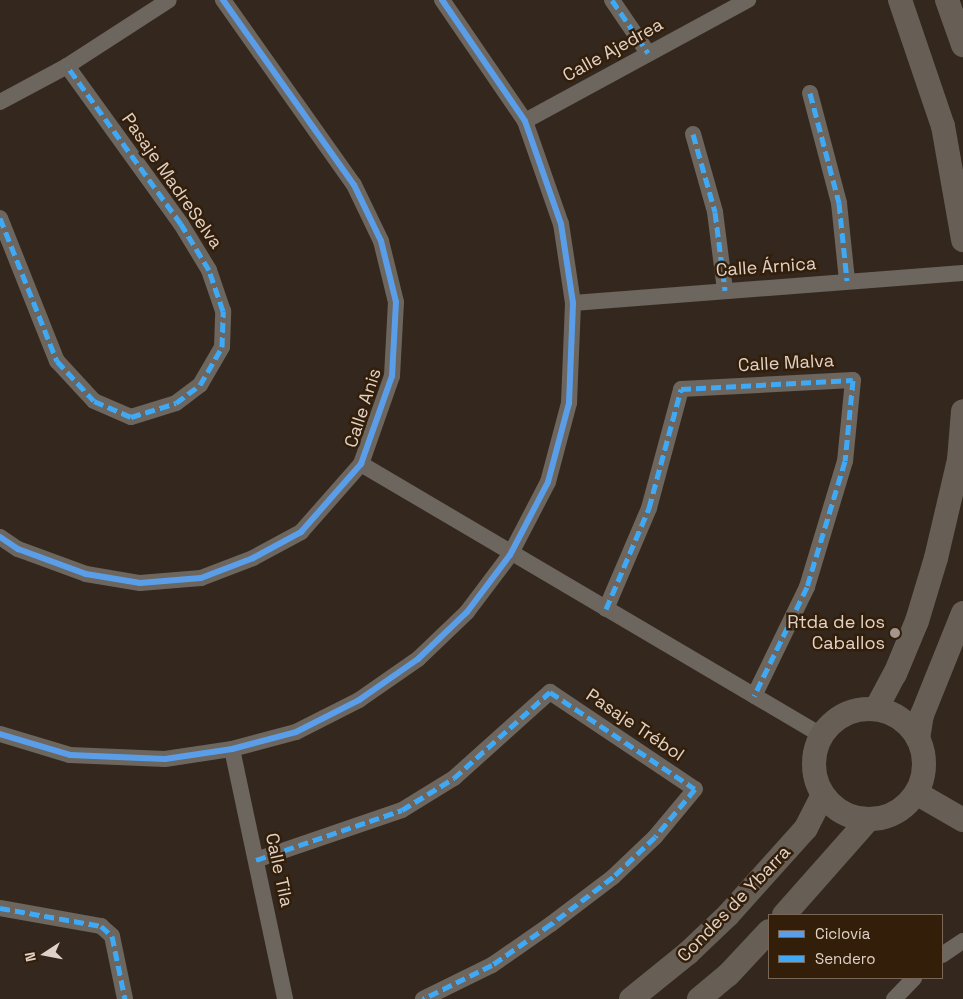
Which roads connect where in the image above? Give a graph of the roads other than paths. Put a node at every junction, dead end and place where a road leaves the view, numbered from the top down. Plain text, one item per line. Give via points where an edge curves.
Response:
1 (169, 0) edge
2 (223, 0) edge
3 (442, 0) edge
4 (612, 0) edge
5 (748, 0) edge
6 (900, 0) edge
7 (947, 0) edge
8 (963, 44) edge
9 (648, 53) junction
10 (67, 66) junction
11 (810, 93) dead end
12 (0, 102) edge
13 (525, 121) junction
14 (693, 134) dead end
15 (0, 218) edge
16 (963, 240) edge
17 (963, 273) edge
18 (847, 282) junction
19 (725, 290) junction
20 (573, 303) junction
21 (963, 411) edge
22 (361, 464) junction
23 (0, 537) edge
24 (510, 555) junction
25 (606, 609) junction
26 (963, 613) edge
27 (754, 696) junction
28 (876, 709) junction
29 (0, 734) edge
30 (821, 735) junction
31 (918, 739) junction
32 (232, 749) junction
33 (918, 794) junction
34 (822, 796) junction
35 (868, 820) junction
36 (963, 820) edge
37 (256, 860) junction
38 (0, 908) edge
39 (785, 914) edge
40 (768, 932) edge
41 (963, 941) edge
42 (943, 954) edge
43 (913, 979) edge
44 (125, 999) edge
45 (285, 999) edge
46 (423, 999) edge
47 (631, 999) edge
48 (699, 999) edge
49 (894, 999) edge

1 - 10 street
2 - 22 street, Calle Anis via 354,185 382,241 396,302 392,376
3 - 13 street
4 - 9 street
5 - 9 street, Calle Ajedrea
6 - 16 main road via 943,126
7 - 8 main road
9 - 13 street, Calle Ajedrea
10 - 12 street
10 - 15 street, Pasaje MadreSelva via 181,224 209,270 223,311 222,347 200,385 176,403 131,418 94,401 57,361
11 - 18 street via 838,204
13 - 20 street via 561,224
14 - 19 street via 715,212
17 - 18 street, Calle Árnica
18 - 19 street, Calle Árnica
19 - 20 street, Calle Árnica
20 - 24 street via 569,403 548,482
21 - 28 main road via 959,460 936,558 917,621
22 - 23 street, Calle Anis via 301,532 254,558 201,578 140,583 86,574 18,549
22 - 24 street
24 - 25 street
24 - 32 street via 468,612 418,659 359,700 296,732
25 - 27 street
25 - 27 street, Calle Malva via 648,508 681,389 853,380 845,461 807,587
26 - 31 main road via 922,715
27 - 30 street
28 - 30 main road via 842,716 830,723
28 - 31 main road via 901,717
29 - 32 street via 70,755 165,759
30 - 34 main road via 814,753 814,768
31 - 33 main road via 926,774
32 - 37 street, Calle Tila
33 - 35 main road via 910,804 889,815
33 - 36 main road
34 - 35 main road via 848,815
34 - 47 main road, Condes de Ybarra via 806,828 728,915 688,953
35 - 39 main road
37 - 45 street, Calle Tila
37 - 46 street, Pasaje Trébol via 402,810 454,778 550,692 695,789 655,837 613,877 492,965
38 - 44 street via 101,926 112,936
40 - 48 main road via 728,975
41 - 42 street
43 - 49 street

